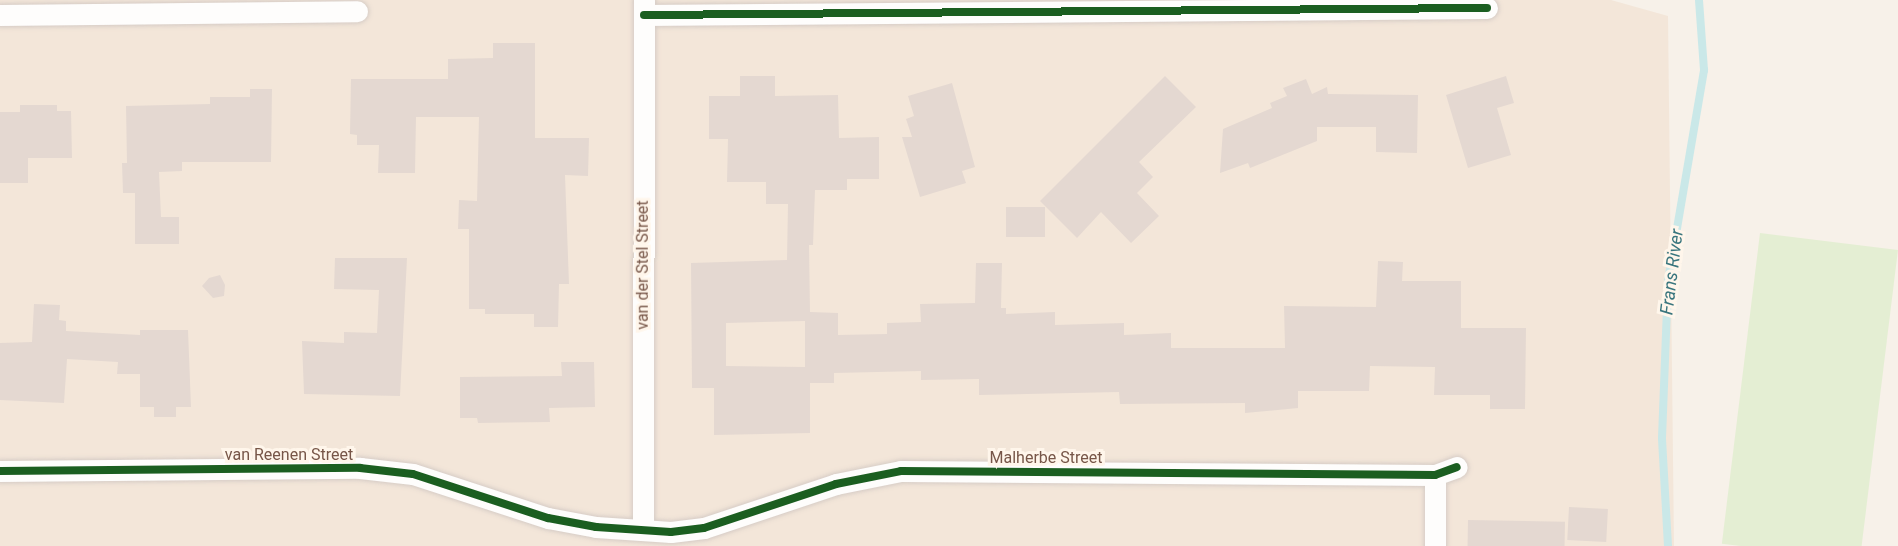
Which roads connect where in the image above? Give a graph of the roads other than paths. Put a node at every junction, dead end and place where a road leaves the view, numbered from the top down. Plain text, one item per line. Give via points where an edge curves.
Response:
1 (644, 8) edge
2 (1487, 8) dead end
3 (357, 11) dead end
4 (0, 15) edge
5 (1457, 467) dead end
6 (0, 471) edge
7 (1435, 475) junction
8 (643, 531) junction
9 (1434, 546) edge

1 - 2 street
1 - 8 street, van der Stel Street
3 - 4 street
5 - 7 street, Malherbe Street
6 - 8 street, van Reenen Street via 360,468 413,474 548,518
7 - 8 street, Malherbe Street via 901,471 836,484 704,528
7 - 9 street

